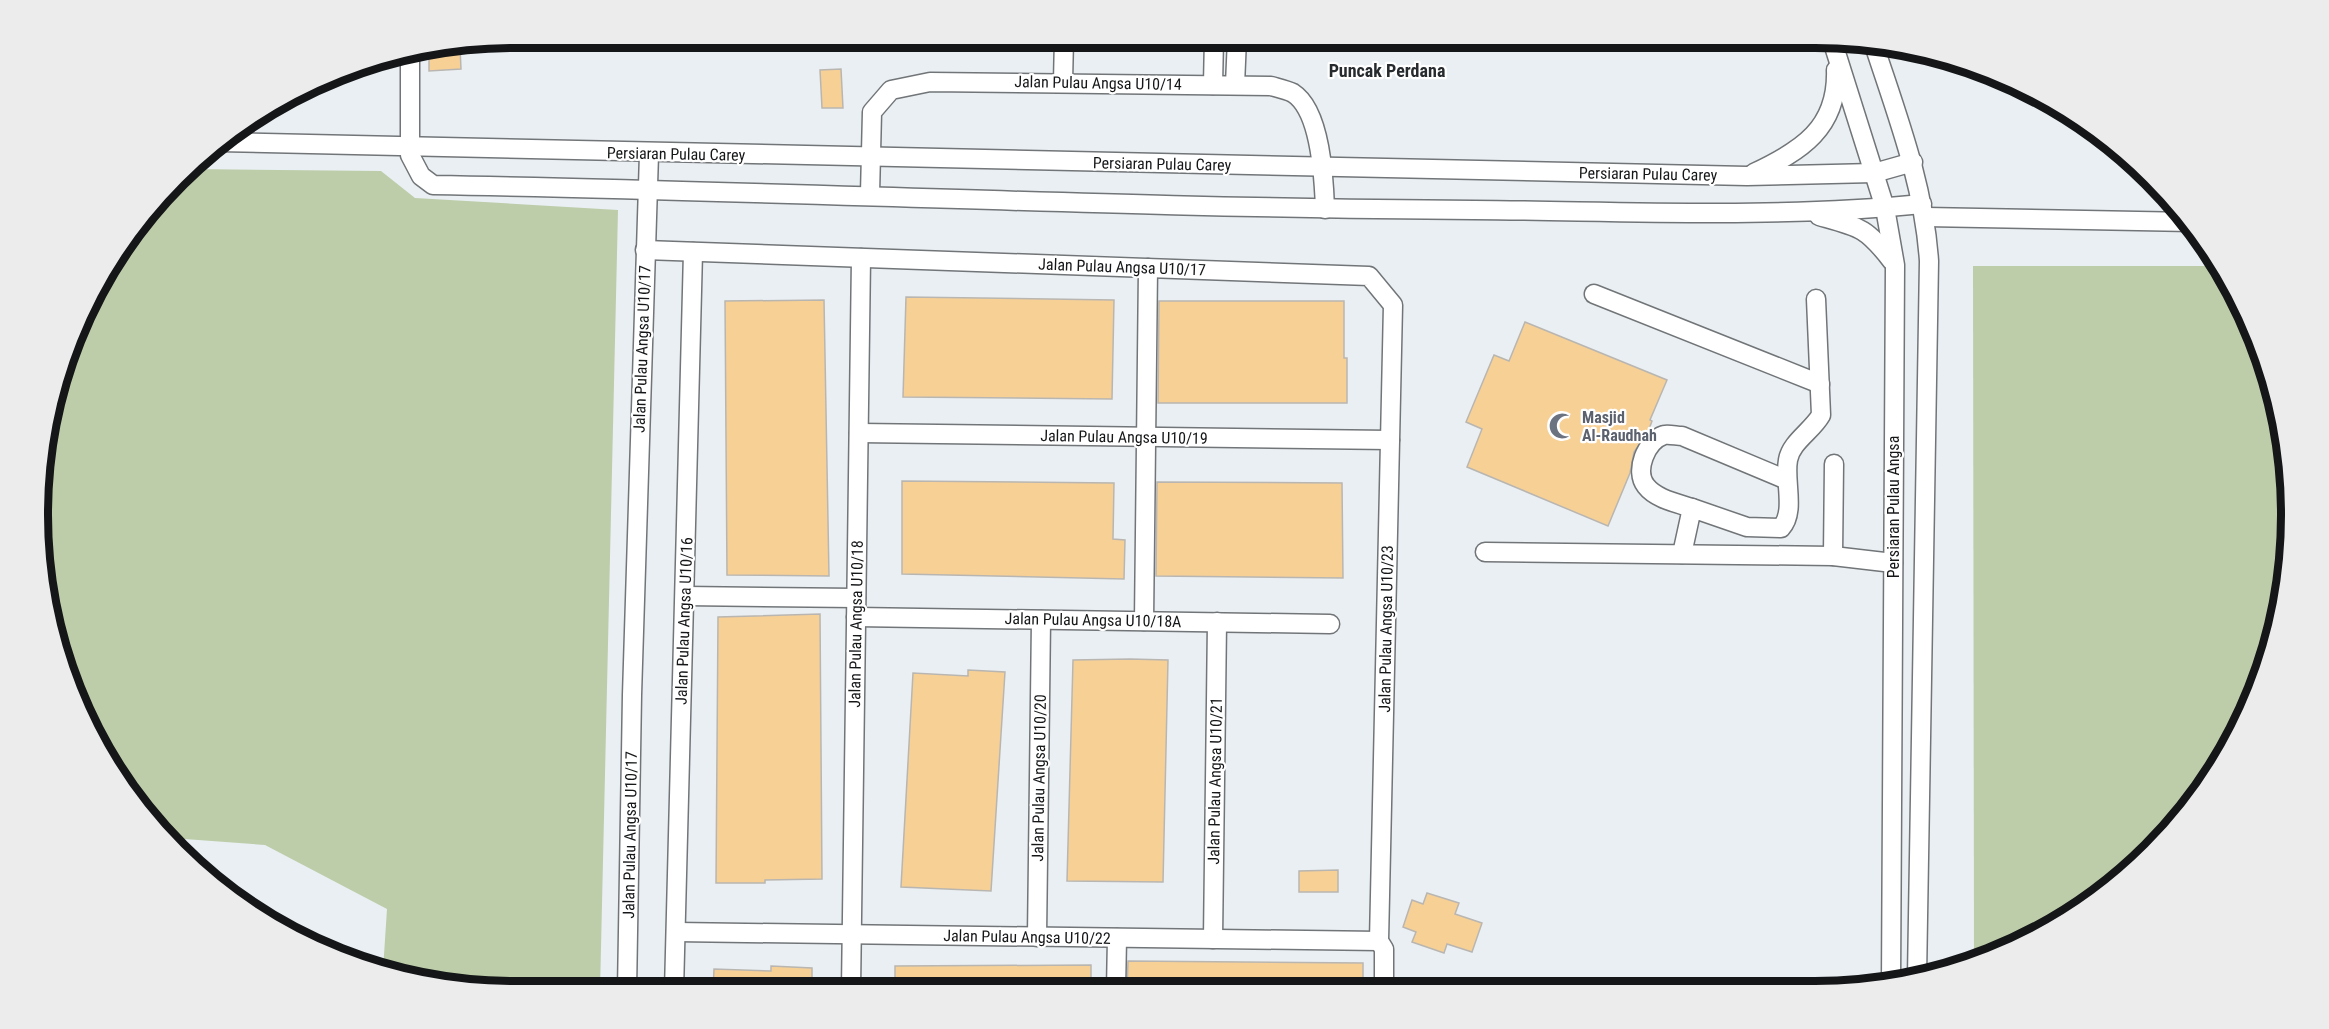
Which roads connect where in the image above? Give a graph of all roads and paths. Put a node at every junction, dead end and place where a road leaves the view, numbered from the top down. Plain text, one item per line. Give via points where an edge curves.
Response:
1 (1064, 48) edge
2 (1214, 48) edge
3 (1237, 48) edge
4 (1833, 49) edge
5 (1834, 49) edge
6 (1876, 52) edge
7 (410, 60) edge
8 (1063, 82) junction
9 (1213, 85) junction
10 (1235, 85) junction
11 (233, 142) edge
12 (410, 147) junction
13 (649, 154) junction
14 (871, 157) junction
15 (1913, 162) junction
16 (1324, 168) junction
17 (1874, 173) junction
18 (1747, 176) junction
19 (647, 188) junction
20 (870, 194) junction
21 (1885, 208) junction
22 (1324, 209) junction
23 (1924, 210) junction
24 (1803, 212) junction
25 (2177, 221) edge
26 (645, 250) junction
27 (693, 252) junction
28 (861, 258) junction
29 (1895, 265) junction
30 (1148, 268) junction
31 (1369, 276) joint
32 (1594, 294) dead end
33 (1816, 299) dead end
34 (1820, 384) junction
35 (859, 433) junction
36 (1146, 437) junction
37 (1390, 440) junction
38 (1834, 464) dead end
39 (1787, 480) junction
40 (1692, 508) junction
41 (1485, 552) dead end
42 (1682, 554) junction
43 (1833, 556) junction
44 (1893, 563) junction
45 (685, 596) junction
46 (856, 598) junction
47 (856, 617) junction
48 (1041, 620) junction
49 (1144, 621) junction
50 (1217, 622) junction
51 (1330, 624) dead end
52 (676, 932) junction
53 (852, 934) junction
54 (1037, 937) junction
55 (1117, 938) junction
56 (1213, 939) junction
57 (1379, 941) junction
58 (1917, 969) edge
59 (1891, 974) edge
60 (627, 981) edge
61 (674, 981) edge
62 (851, 981) edge
63 (1116, 981) edge
64 (1384, 981) edge

1 - 8 street
2 - 9 street
3 - 10 street
4 - 18 street via 1834,104 1816,134 1787,157
5 - 17 street, Persiaran Pulau Angsa
6 - 15 street, Persiaran Pulau Angsa
7 - 12 street
8 - 9 street, Jalan Pulau Angsa U10/14
8 - 14 street, Jalan Pulau Angsa U10/14 via 930,82 891,90 872,112
9 - 10 street, Jalan Pulau Angsa U10/14
10 - 16 street, Jalan Pulau Angsa U10/14 via 1271,86 1294,94 1312,117
11 - 12 street, Persiaran Pulau Carey
12 - 13 street, Persiaran Pulau Carey
12 - 19 street via 421,176 433,184
13 - 14 street, Persiaran Pulau Carey
13 - 19 street
14 - 16 street, Persiaran Pulau Carey
14 - 20 street, Jalan Pulau Angsa U10/14
15 - 17 street, Persiaran Pulau Carey
15 - 23 street, Persiaran Pulau Angsa
16 - 18 street, Persiaran Pulau Carey
16 - 22 street, Jalan Pulau Angsa U10/14
17 - 18 street, Persiaran Pulau Carey
17 - 21 street, Persiaran Pulau Angsa
19 - 20 street
19 - 26 street
20 - 22 street
21 - 23 street
21 - 24 street
21 - 29 street, Persiaran Pulau Angsa
22 - 24 street
23 - 25 street
23 - 58 street, Persiaran Pulau Angsa via 1929,261
24 - 29 street via 1858,227 1873,236
26 - 27 street, Jalan Pulau Angsa U10/17
26 - 60 street, Jalan Pulau Angsa U10/17
27 - 28 street, Jalan Pulau Angsa U10/17
27 - 45 street, Jalan Pulau Angsa U10/16
28 - 30 street, Jalan Pulau Angsa U10/17
28 - 35 street, Jalan Pulau Angsa U10/18
29 - 44 street, Persiaran Pulau Angsa
30 - 31 street, Jalan Pulau Angsa U10/17
30 - 36 street
31 - 37 street, Jalan Pulau Angsa U10/23 via 1393,305
32 - 34 street
33 - 34 street
34 - 39 street via 1821,415 1792,449
35 - 36 street, Jalan Pulau Angsa U10/19
35 - 46 street, Jalan Pulau Angsa U10/18
36 - 37 street, Jalan Pulau Angsa U10/19
36 - 49 street
37 - 57 street, Jalan Pulau Angsa U10/23
38 - 43 street
39 - 40 street via 1788,514 1781,528 1747,528
39 - 40 street via 1682,436 1665,435 1650,444 1640,468 1645,485 1658,496
40 - 42 street
41 - 42 street
42 - 43 street
43 - 44 street
44 - 59 street, Persiaran Pulau Angsa
45 - 46 street
45 - 52 street, Jalan Pulau Angsa U10/16
46 - 47 street, Jalan Pulau Angsa U10/18
47 - 48 street, Jalan Pulau Angsa U10/18A
47 - 53 street, Jalan Pulau Angsa U10/18
48 - 49 street, Jalan Pulau Angsa U10/18A
48 - 54 street, Jalan Pulau Angsa U10/20
49 - 50 street, Jalan Pulau Angsa U10/18A
50 - 51 street, Jalan Pulau Angsa U10/18A
50 - 56 street, Jalan Pulau Angsa U10/21
52 - 53 street, Jalan Pulau Angsa U10/22
52 - 61 street, Jalan Pulau Angsa U10/16
53 - 54 street, Jalan Pulau Angsa U10/22
53 - 62 street, Jalan Pulau Angsa U10/18
54 - 55 street, Jalan Pulau Angsa U10/22
55 - 56 street, Jalan Pulau Angsa U10/22
55 - 63 street
56 - 57 street, Jalan Pulau Angsa U10/22
57 - 64 street, Jalan Pulau Angsa U10/23 via 1384,949

